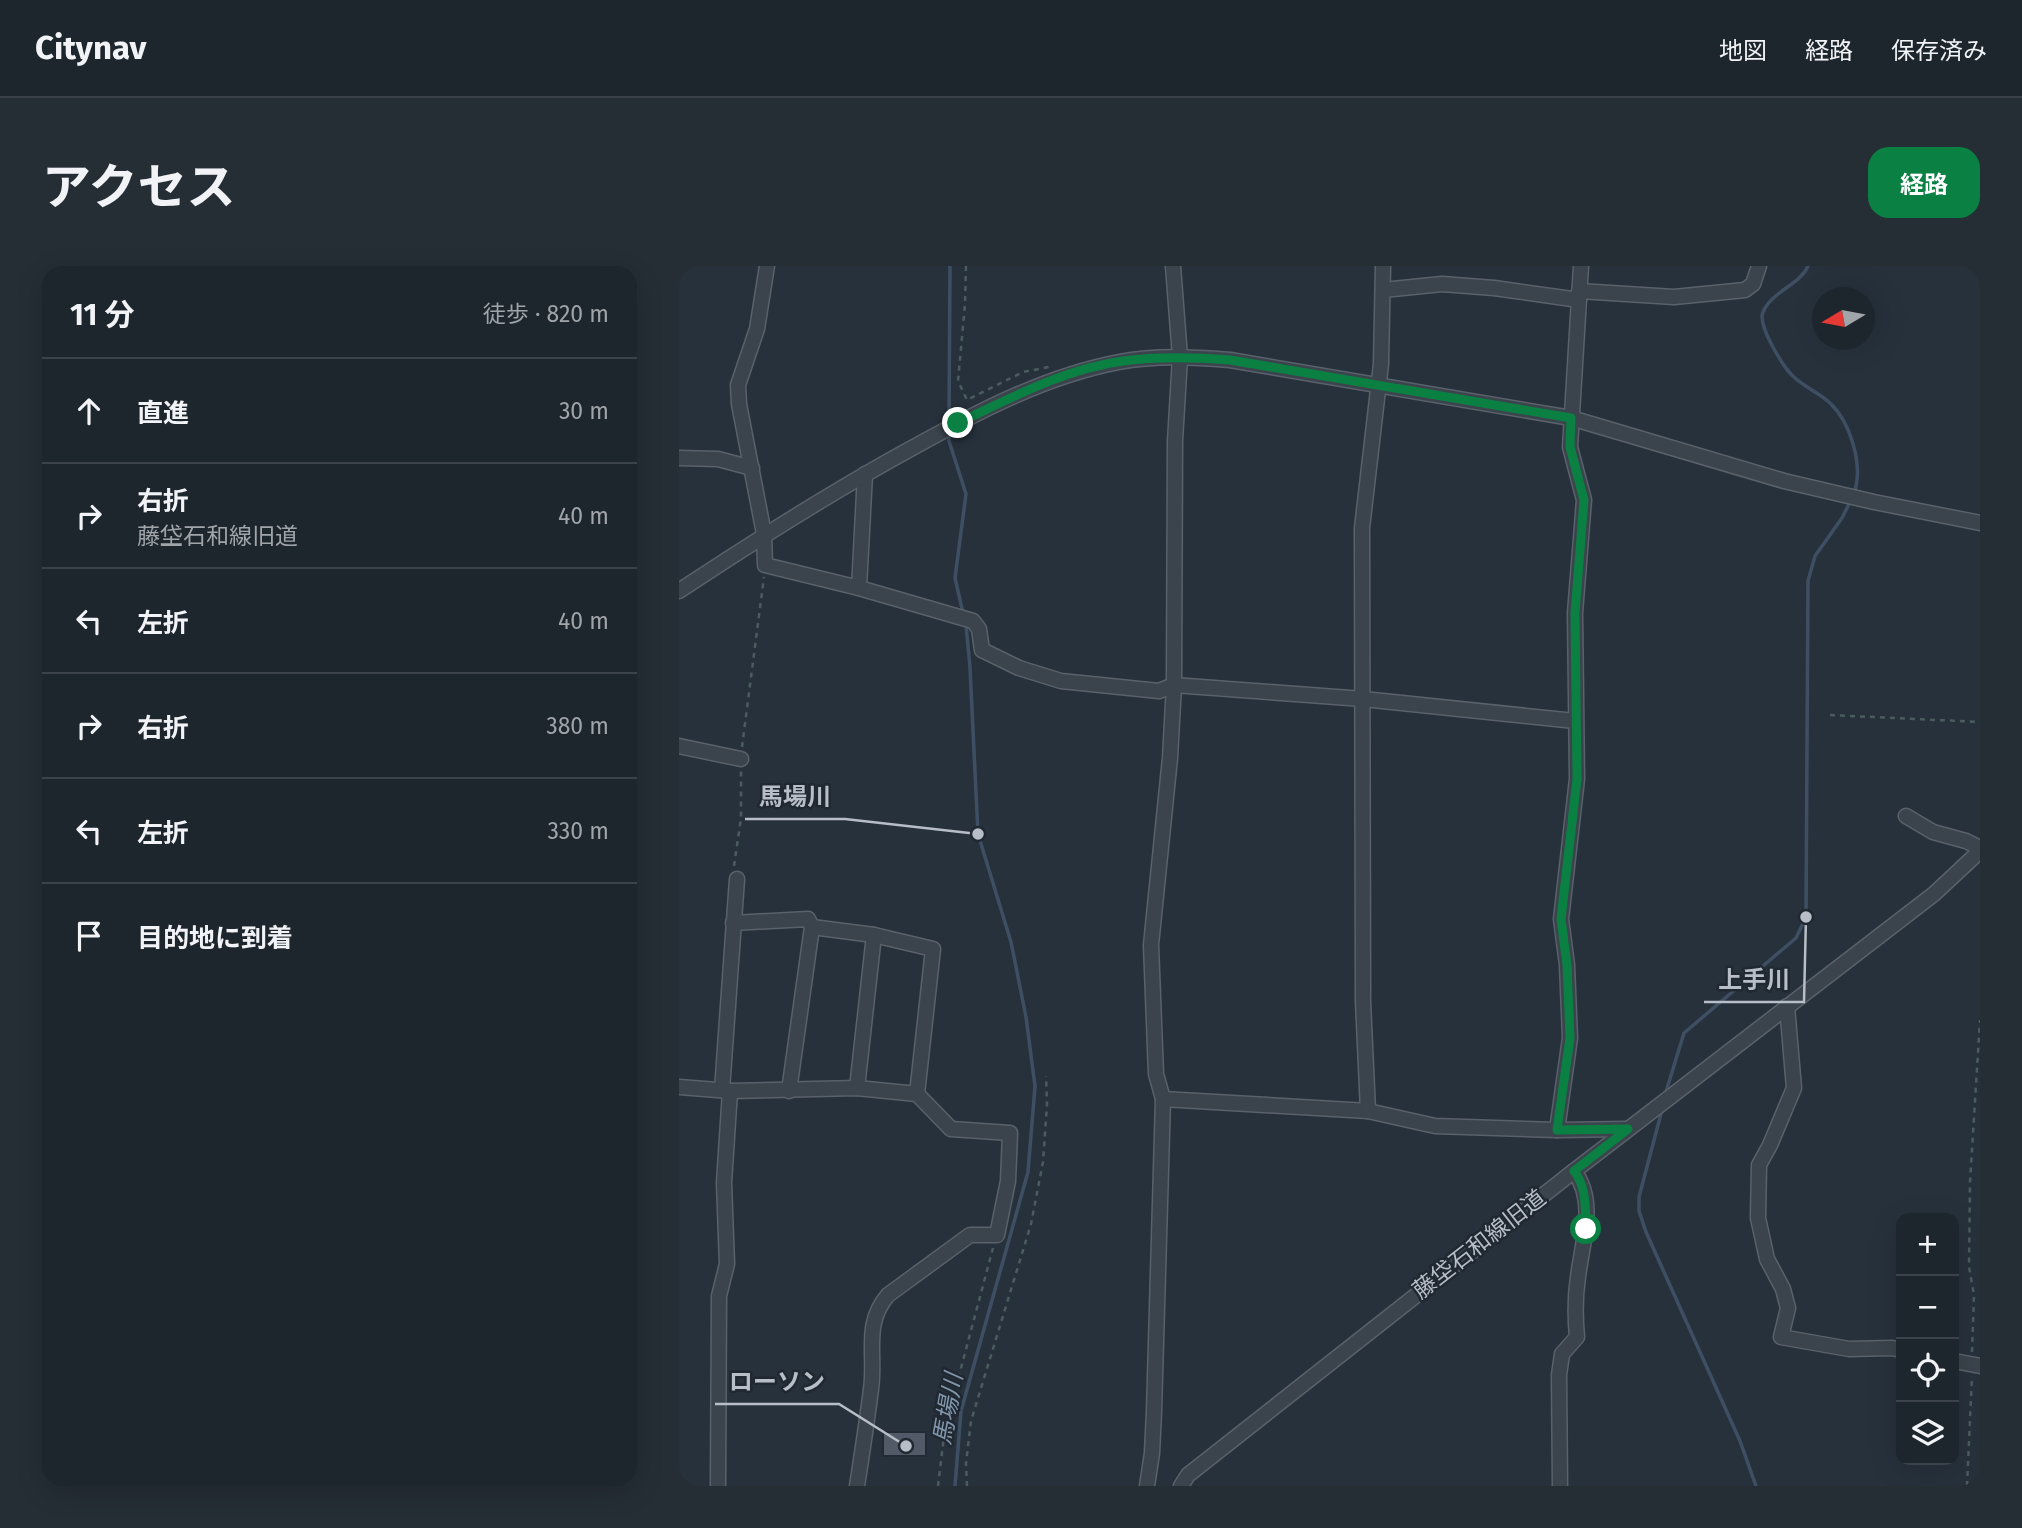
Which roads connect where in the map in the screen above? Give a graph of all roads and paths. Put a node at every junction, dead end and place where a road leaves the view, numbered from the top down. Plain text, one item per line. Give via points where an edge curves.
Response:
1 (767, 266) edge
2 (966, 266) edge
3 (1173, 266) edge
4 (1383, 266) edge
5 (1581, 266) edge
6 (1759, 266) edge
7 (1383, 290) junction
8 (1579, 296) junction
9 (1180, 356) junction
10 (1065, 376) junction
11 (1378, 385) junction
12 (1571, 418) junction
13 (679, 458) edge
14 (752, 468) junction
15 (865, 474) junction
16 (1980, 523) edge
17 (764, 534) junction
18 (765, 565) junction
19 (859, 588) junction
20 (679, 591) edge
21 (1174, 685) junction
22 (1363, 699) junction
23 (1830, 715) dead end
24 (1575, 721) junction
25 (1980, 722) edge
26 (679, 746) edge
27 (741, 759) junction
28 (1906, 816) dead end
29 (1980, 849) edge
30 (737, 879) joint
31 (733, 923) junction
32 (812, 928) junction
33 (874, 935) junction
34 (1787, 1006) junction
35 (1980, 1020) edge
36 (1046, 1076) dead end
37 (679, 1087) edge
38 (857, 1088) junction
39 (726, 1091) junction
40 (789, 1091) junction
41 (917, 1094) junction
42 (1163, 1099) junction
43 (1368, 1111) junction
44 (1628, 1129) junction
45 (1557, 1130) junction
46 (1574, 1171) junction
47 (997, 1234) junction
48 (1896, 1349) edge
49 (1976, 1365) edge
50 (718, 1486) edge
51 (857, 1486) edge
52 (938, 1486) edge
53 (967, 1486) edge
54 (1147, 1486) edge
55 (1181, 1486) edge
56 (1560, 1486) edge
57 (1967, 1486) edge

1 - 14 street via 757,328 738,385
2 - 10 path via 958,381 967,400 1023,372 1057,365
3 - 9 street
4 - 7 street
5 - 8 street
6 - 8 street via 1753,284 1745,290 1674,297
7 - 8 street via 1441,284
7 - 11 street
8 - 12 street
9 - 10 street via 1122,361
9 - 11 street
9 - 21 street
10 - 15 street via 958,423
11 - 12 street
11 - 22 street via 1362,527
12 - 16 street via 1784,481
12 - 24 street via 1570,447 1584,500 1575,613
13 - 14 street via 718,459
14 - 17 street
15 - 17 street
15 - 19 street
17 - 18 street
17 - 20 street
18 - 19 street
18 - 27 path
19 - 21 street via 973,621 982,650 1061,681 1159,691
21 - 22 street
21 - 42 street via 1151,945 1156,1074
22 - 24 street
22 - 43 street via 1363,1001
23 - 25 path
24 - 45 street via 1577,779 1561,919 1570,1038
26 - 27 street
27 - 30 path
28 - 29 street via 1933,832
29 - 34 street, 藤垈石和線旧道 via 1934,894
30 - 31 street
31 - 32 street via 808,919
31 - 39 street
32 - 33 street
32 - 40 street
33 - 38 street
33 - 41 street via 933,949
34 - 44 street, 藤垈石和線旧道
34 - 48 street via 1794,1088 1759,1165 1758,1218 1767,1259 1788,1308 1781,1337 1849,1349
35 - 49 path via 1969,1267
36 - 53 path via 1043,1162 1031,1224 971,1421
37 - 39 street
38 - 40 street
38 - 41 street
39 - 40 street
39 - 50 street via 727,1264 719,1296
41 - 47 street via 951,1129 1010,1133 1008,1181
42 - 43 street
42 - 54 street via 1154,1412
43 - 45 street via 1435,1126
44 - 45 street
44 - 46 street, 藤垈石和線旧道
46 - 55 street, 藤垈石和線旧道 via 1188,1475
46 - 56 street via 1584,1196 1586,1229 1577,1278 1577,1337 1562,1354 1559,1375
47 - 51 street via 969,1235 888,1294 878,1307
47 - 52 path via 945,1428
49 - 57 path

